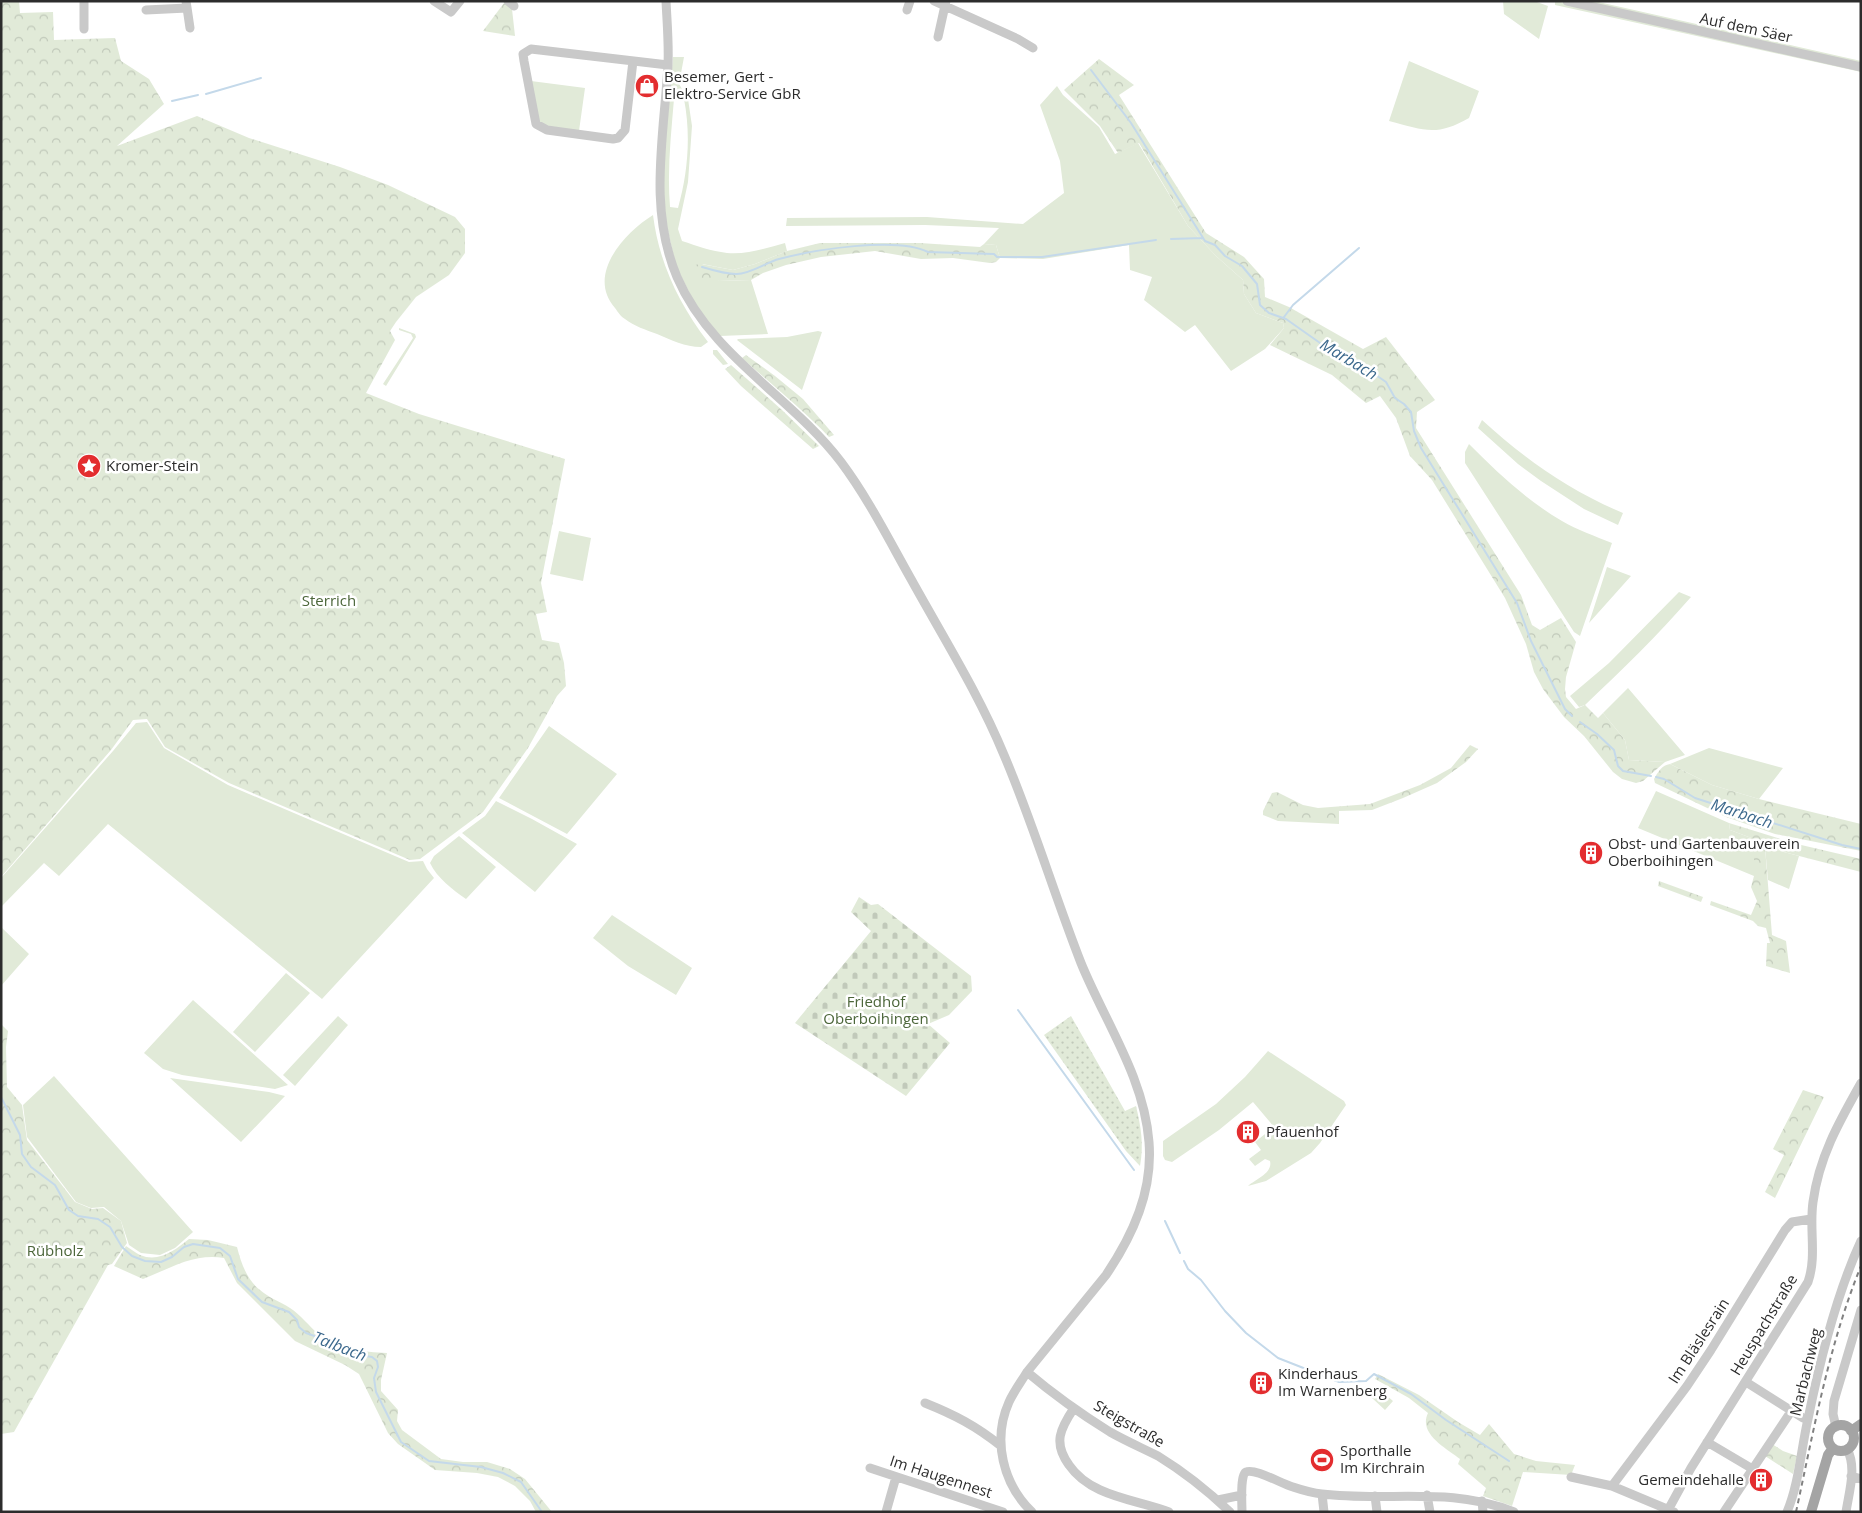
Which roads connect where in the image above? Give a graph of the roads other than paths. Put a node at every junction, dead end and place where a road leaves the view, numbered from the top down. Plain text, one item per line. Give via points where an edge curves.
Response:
1 (84, 1) edge
2 (434, 1) edge
3 (460, 1) edge
4 (666, 1) edge
5 (934, 1) edge
6 (1568, 1) edge
7 (946, 4) edge
8 (186, 5) edge
9 (146, 10) dead end
10 (190, 28) dead end
11 (84, 29) dead end
12 (938, 37) dead end
13 (1033, 48) dead end
14 (633, 61) junction
15 (668, 65) junction
16 (1861, 67) edge
17 (1861, 1083) edge
18 (1811, 1219) junction
19 (1861, 1240) edge
20 (1861, 1310) edge
21 (1027, 1372) junction
22 (1746, 1382) junction
23 (925, 1403) dead end
24 (1074, 1408) junction
25 (1792, 1410) junction
26 (1808, 1419) junction
27 (1861, 1424) edge
28 (1836, 1426) junction
29 (1851, 1431) junction
30 (1708, 1442) junction
31 (1001, 1446) junction
32 (1833, 1448) junction
33 (1847, 1449) junction
34 (870, 1468) dead end
35 (1751, 1468) junction
36 (1851, 1476) junction
37 (896, 1477) junction
38 (1571, 1477) dead end
39 (1861, 1478) edge
40 (1612, 1486) junction
41 (1322, 1494) junction
42 (1242, 1495) junction
43 (1427, 1495) junction
44 (1375, 1496) junction
45 (1218, 1500) junction
46 (1482, 1502) junction
47 (1670, 1511) edge
48 (886, 1512) edge
49 (1003, 1512) edge
50 (1032, 1512) edge
51 (1169, 1512) edge
52 (1230, 1512) edge
53 (1242, 1512) edge
54 (1324, 1512) edge
55 (1378, 1512) edge
56 (1430, 1512) edge
57 (1483, 1512) edge
58 (1514, 1512) edge
59 (1724, 1512) edge
60 (1787, 1512) edge
61 (1811, 1512) edge
62 (1846, 1512) edge

1 - 11 street
2 - 3 street via 451,12
4 - 15 street
5 - 7 street
6 - 16 street, Auf dem Säer
7 - 12 street
7 - 13 street
8 - 9 street
8 - 10 street
14 - 14 street via 625,130 618,138 547,130 536,124 523,54 531,49
14 - 15 street
15 - 21 street via 659,180 661,221 678,280 709,331 813,429 842,463 877,518 980,704 1007,762 1085,971 1140,1097 1149,1139 1150,1164 1145,1196 1134,1227 1106,1275
17 - 18 street, Heuspachstraße via 1825,1152
18 - 22 street, Heuspachstraße via 1813,1262 1808,1282
18 - 40 street, Im Bläslesrain via 1792,1222 1785,1230 1692,1379
19 - 26 street, Marbachweg via 1827,1339
20 - 28 street via 1834,1401
21 - 24 street, Steigstraße
21 - 31 street via 1009,1402 1002,1424
22 - 25 street
22 - 30 street, Heuspachstraße
23 - 31 street via 959,1417
24 - 45 street, Steigstraße via 1112,1433 1158,1456
24 - 51 street via 1059,1439 1060,1448 1080,1478 1103,1491
25 - 26 street
25 - 35 street
26 - 60 street, Marbachweg
27 - 29 main road
28 - 29 main road via 1844,1426
28 - 32 main road via 1828,1437
29 - 33 main road via 1853,1442
30 - 35 street
30 - 47 street, Heuspachstraße
31 - 50 street via 1002,1460 1014,1490
32 - 33 main road
32 - 61 main road via 1821,1474
33 - 36 street via 1852,1458
34 - 37 street, Im Haugennest
35 - 59 street
36 - 39 street
36 - 62 street
37 - 48 street
37 - 49 street, Im Haugennest
38 - 40 street
40 - 47 street
41 - 42 street via 1250,1471 1243,1475
41 - 44 street
41 - 54 street
42 - 45 street
42 - 53 street
43 - 44 street
43 - 46 street
43 - 56 street
44 - 55 street
45 - 52 street, Steigstraße
46 - 57 street
46 - 58 street

